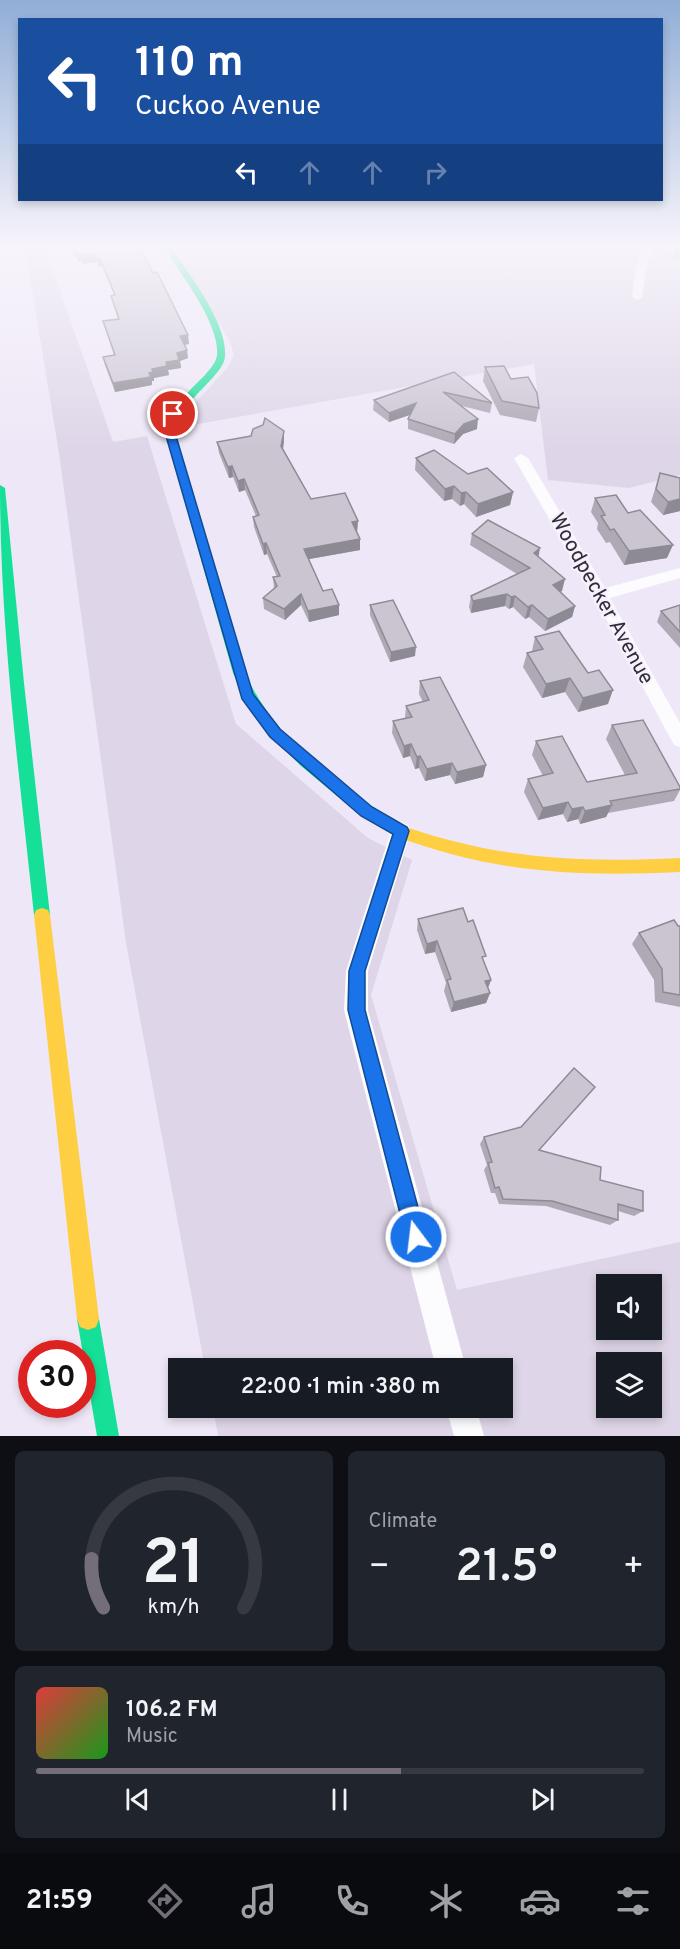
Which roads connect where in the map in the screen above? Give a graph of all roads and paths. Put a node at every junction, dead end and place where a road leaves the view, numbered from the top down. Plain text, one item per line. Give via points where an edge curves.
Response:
1 (206, 314) edge
2 (521, 458) dead end
3 (0, 488) edge
4 (680, 573) edge
5 (601, 595) junction
6 (680, 740) edge
7 (401, 831) junction
8 (680, 866) edge
9 (448, 1358) edge
10 (464, 1418) edge
11 (108, 1436) edge
12 (469, 1436) edge

1 - 7 main road via 223,350 219,363 173,414 170,431 247,695 275,733 367,812
2 - 5 street, Woodpecker Avenue
3 - 11 main road via 17,683 83,1288
4 - 5 street
5 - 6 street, Woodpecker Avenue
7 - 8 main road via 529,864 578,869
7 - 9 street via 357,971 356,1010
10 - 12 street

